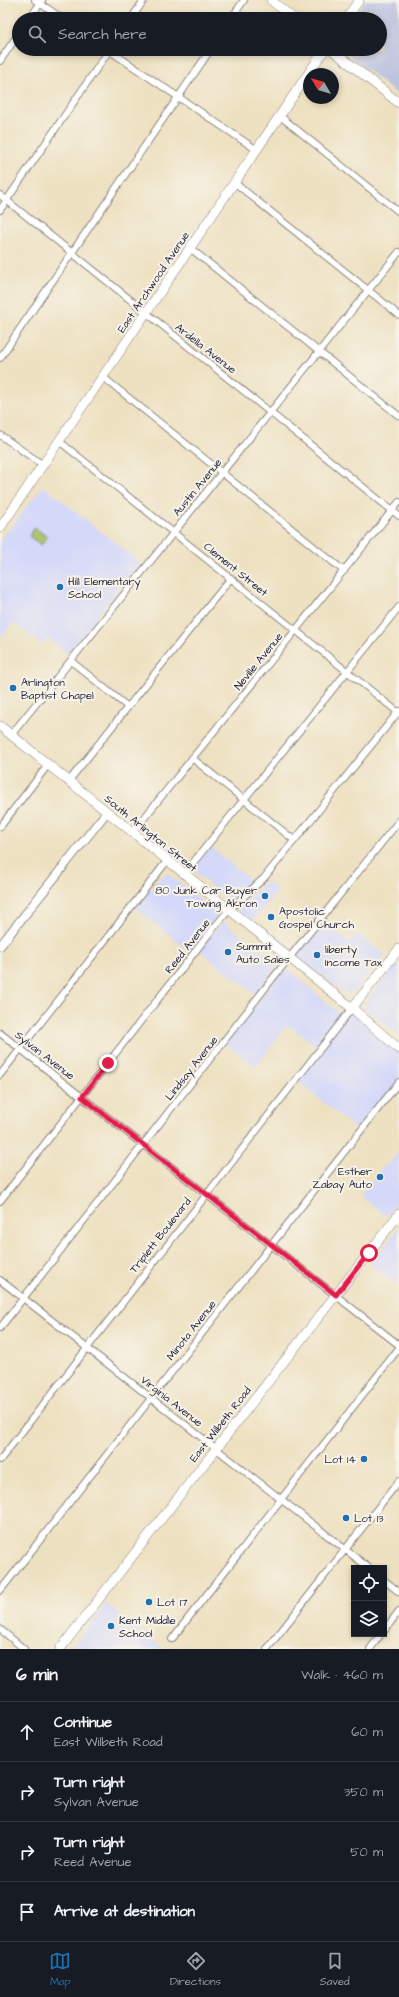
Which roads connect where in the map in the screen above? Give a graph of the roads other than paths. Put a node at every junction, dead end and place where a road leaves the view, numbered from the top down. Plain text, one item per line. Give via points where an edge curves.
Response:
1 (144, 0) edge
2 (244, 0) edge
3 (271, 0) edge
4 (359, 0) edge
5 (39, 1) edge
6 (33, 12) edge
7 (53, 12) edge
8 (136, 12) edge
9 (236, 12) edge
10 (286, 12) edge
11 (351, 12) edge
12 (12, 43) edge
13 (105, 56) edge
14 (118, 56) edge
15 (206, 56) edge
16 (320, 56) edge
17 (340, 56) edge
18 (0, 61) edge
19 (178, 97) junction
20 (399, 103) edge
21 (280, 116) junction
22 (257, 150) junction
23 (235, 183) junction
24 (0, 195) edge
25 (6, 200) junction
26 (0, 210) edge
27 (399, 212) edge
28 (190, 248) junction
29 (399, 252) edge
30 (72, 253) junction
31 (369, 289) junction
32 (147, 313) junction
33 (399, 314) edge
34 (319, 352) junction
35 (0, 358) edge
36 (103, 377) junction
37 (270, 413) junction
38 (399, 416) edge
39 (0, 435) edge
40 (59, 441) junction
41 (43, 465) junction
42 (222, 472) junction
43 (399, 502) edge
44 (392, 511) junction
45 (399, 516) edge
46 (0, 528) edge
47 (174, 532) junction
48 (344, 570) junction
49 (231, 578) junction
50 (399, 607) edge
51 (296, 630) junction
52 (71, 661) junction
53 (347, 672) junction
54 (128, 707) junction
55 (399, 712) edge
56 (0, 726) edge
57 (11, 735) junction
58 (192, 758) junction
59 (48, 765) junction
60 (68, 782) junction
61 (243, 800) junction
62 (106, 813) junction
63 (399, 821) edge
64 (0, 827) edge
65 (132, 833) junction
66 (294, 840) junction
67 (167, 862) junction
68 (184, 874) junction
69 (229, 910) junction
70 (0, 946) edge
71 (399, 949) edge
72 (288, 958) junction
73 (352, 1008) junction
74 (0, 1033) edge
75 (20, 1049) junction
76 (399, 1049) edge
77 (0, 1075) edge
78 (399, 1082) edge
79 (82, 1097) junction
80 (143, 1144) junction
81 (207, 1194) junction
82 (0, 1201) edge
83 (399, 1214) edge
84 (270, 1244) junction
85 (0, 1280) edge
86 (336, 1295) junction
87 (24, 1298) junction
88 (0, 1328) edge
89 (399, 1344) edge
90 (87, 1347) junction
91 (399, 1348) edge
92 (151, 1398) junction
93 (216, 1448) junction
94 (0, 1460) edge
95 (399, 1481) edge
96 (281, 1499) junction
97 (345, 1550) junction
98 (365, 1565) edge
99 (387, 1582) edge
100 (0, 1591) edge
101 (399, 1592) edge
102 (399, 1612) edge
103 (387, 1627) edge
104 (0, 1629) edge
105 (380, 1637) edge
106 (172, 1639) dead end
107 (24, 1649) edge
108 (60, 1649) edge
109 (267, 1649) edge
110 (370, 1649) edge

1 - 8 street
2 - 9 street
3 - 10 main road
4 - 11 main road
5 - 6 street
5 - 7 street
12 - 18 street
13 - 25 street
14 - 19 street
15 - 19 street
16 - 21 main road, East Archwood Avenue
17 - 20 main road
19 - 22 street
19 - 30 street
21 - 22 main road, East Archwood Avenue
21 - 27 street
22 - 23 main road, East Archwood Avenue
23 - 28 main road, East Archwood Avenue
23 - 31 street
24 - 25 street, Ardella Avenue
25 - 26 street
25 - 30 street, Ardella Avenue
28 - 32 main road, East Archwood Avenue
28 - 34 street
29 - 31 street, Austin Avenue
30 - 32 street, Ardella Avenue
30 - 35 street
31 - 33 street
31 - 34 street, Austin Avenue
32 - 36 main road, East Archwood Avenue
32 - 37 street, Ardella Avenue
34 - 37 street, Austin Avenue
34 - 38 street
36 - 40 main road, East Archwood Avenue
36 - 42 street
37 - 42 street, Austin Avenue
37 - 44 street, Ardella Avenue
39 - 41 street
40 - 41 main road, East Archwood Avenue
40 - 47 street, Clement Street
41 - 46 main road, East Archwood Avenue
42 - 47 street, Austin Avenue
42 - 48 street
43 - 44 street, Neville Avenue
44 - 45 street, Ardella Avenue
44 - 48 street, Neville Avenue
47 - 49 street, Clement Street
47 - 52 street, Austin Avenue
48 - 51 street, Neville Avenue
49 - 51 street, Clement Street
49 - 54 street
50 - 53 street
51 - 53 street, Clement Street
51 - 58 street, Neville Avenue
52 - 54 street
52 - 57 street, Austin Avenue
53 - 55 street, Clement Street
53 - 61 street
54 - 60 street
55 - 66 street, Reed Avenue
56 - 57 main road, South Arlington Street
57 - 59 main road, South Arlington Street
58 - 61 street
58 - 65 street, Neville Avenue
59 - 60 main road, South Arlington Street
59 - 64 street
60 - 62 main road, South Arlington Street
61 - 66 street
61 - 68 street
62 - 65 main road, South Arlington Street
62 - 70 street
63 - 72 street, Lindsay Avenue
65 - 67 main road, South Arlington Street
66 - 69 street, Reed Avenue via 264,878
67 - 68 main road, South Arlington Street
67 - 75 street
68 - 69 main road, South Arlington Street
69 - 72 main road, South Arlington Street
69 - 79 street, Reed Avenue
71 - 73 main road, Triplett Boulevard
72 - 73 main road, South Arlington Street
72 - 80 street, Lindsay Avenue
73 - 76 main road, South Arlington Street
73 - 81 street, Triplett Boulevard
74 - 75 street, Sylvan Avenue
75 - 77 street
75 - 79 street, Sylvan Avenue
78 - 84 street, Minota Avenue
79 - 80 street, Sylvan Avenue
79 - 82 street, Reed Avenue
80 - 81 street, Sylvan Avenue
80 - 87 street, Lindsay Avenue
81 - 84 street, Sylvan Avenue
81 - 90 street, Triplett Boulevard
83 - 86 main road, East Wilbeth Road
84 - 86 street, Sylvan Avenue
84 - 92 street, Minota Avenue
85 - 87 street, Virginia Avenue
86 - 89 street, Sylvan Avenue
86 - 93 main road, East Wilbeth Road
87 - 88 street, Lindsay Avenue
87 - 90 street, Virginia Avenue
90 - 92 street, Virginia Avenue
90 - 94 street, Triplett Boulevard
91 - 96 street
92 - 93 street, Virginia Avenue
92 - 100 street, Minota Avenue
93 - 96 street, Virginia Avenue
93 - 108 main road, East Wilbeth Road
95 - 97 street
96 - 97 street, Virginia Avenue
96 - 106 street
97 - 98 street, Virginia Avenue
97 - 109 street
99 - 101 street
102 - 103 street
104 - 107 street
105 - 110 street

